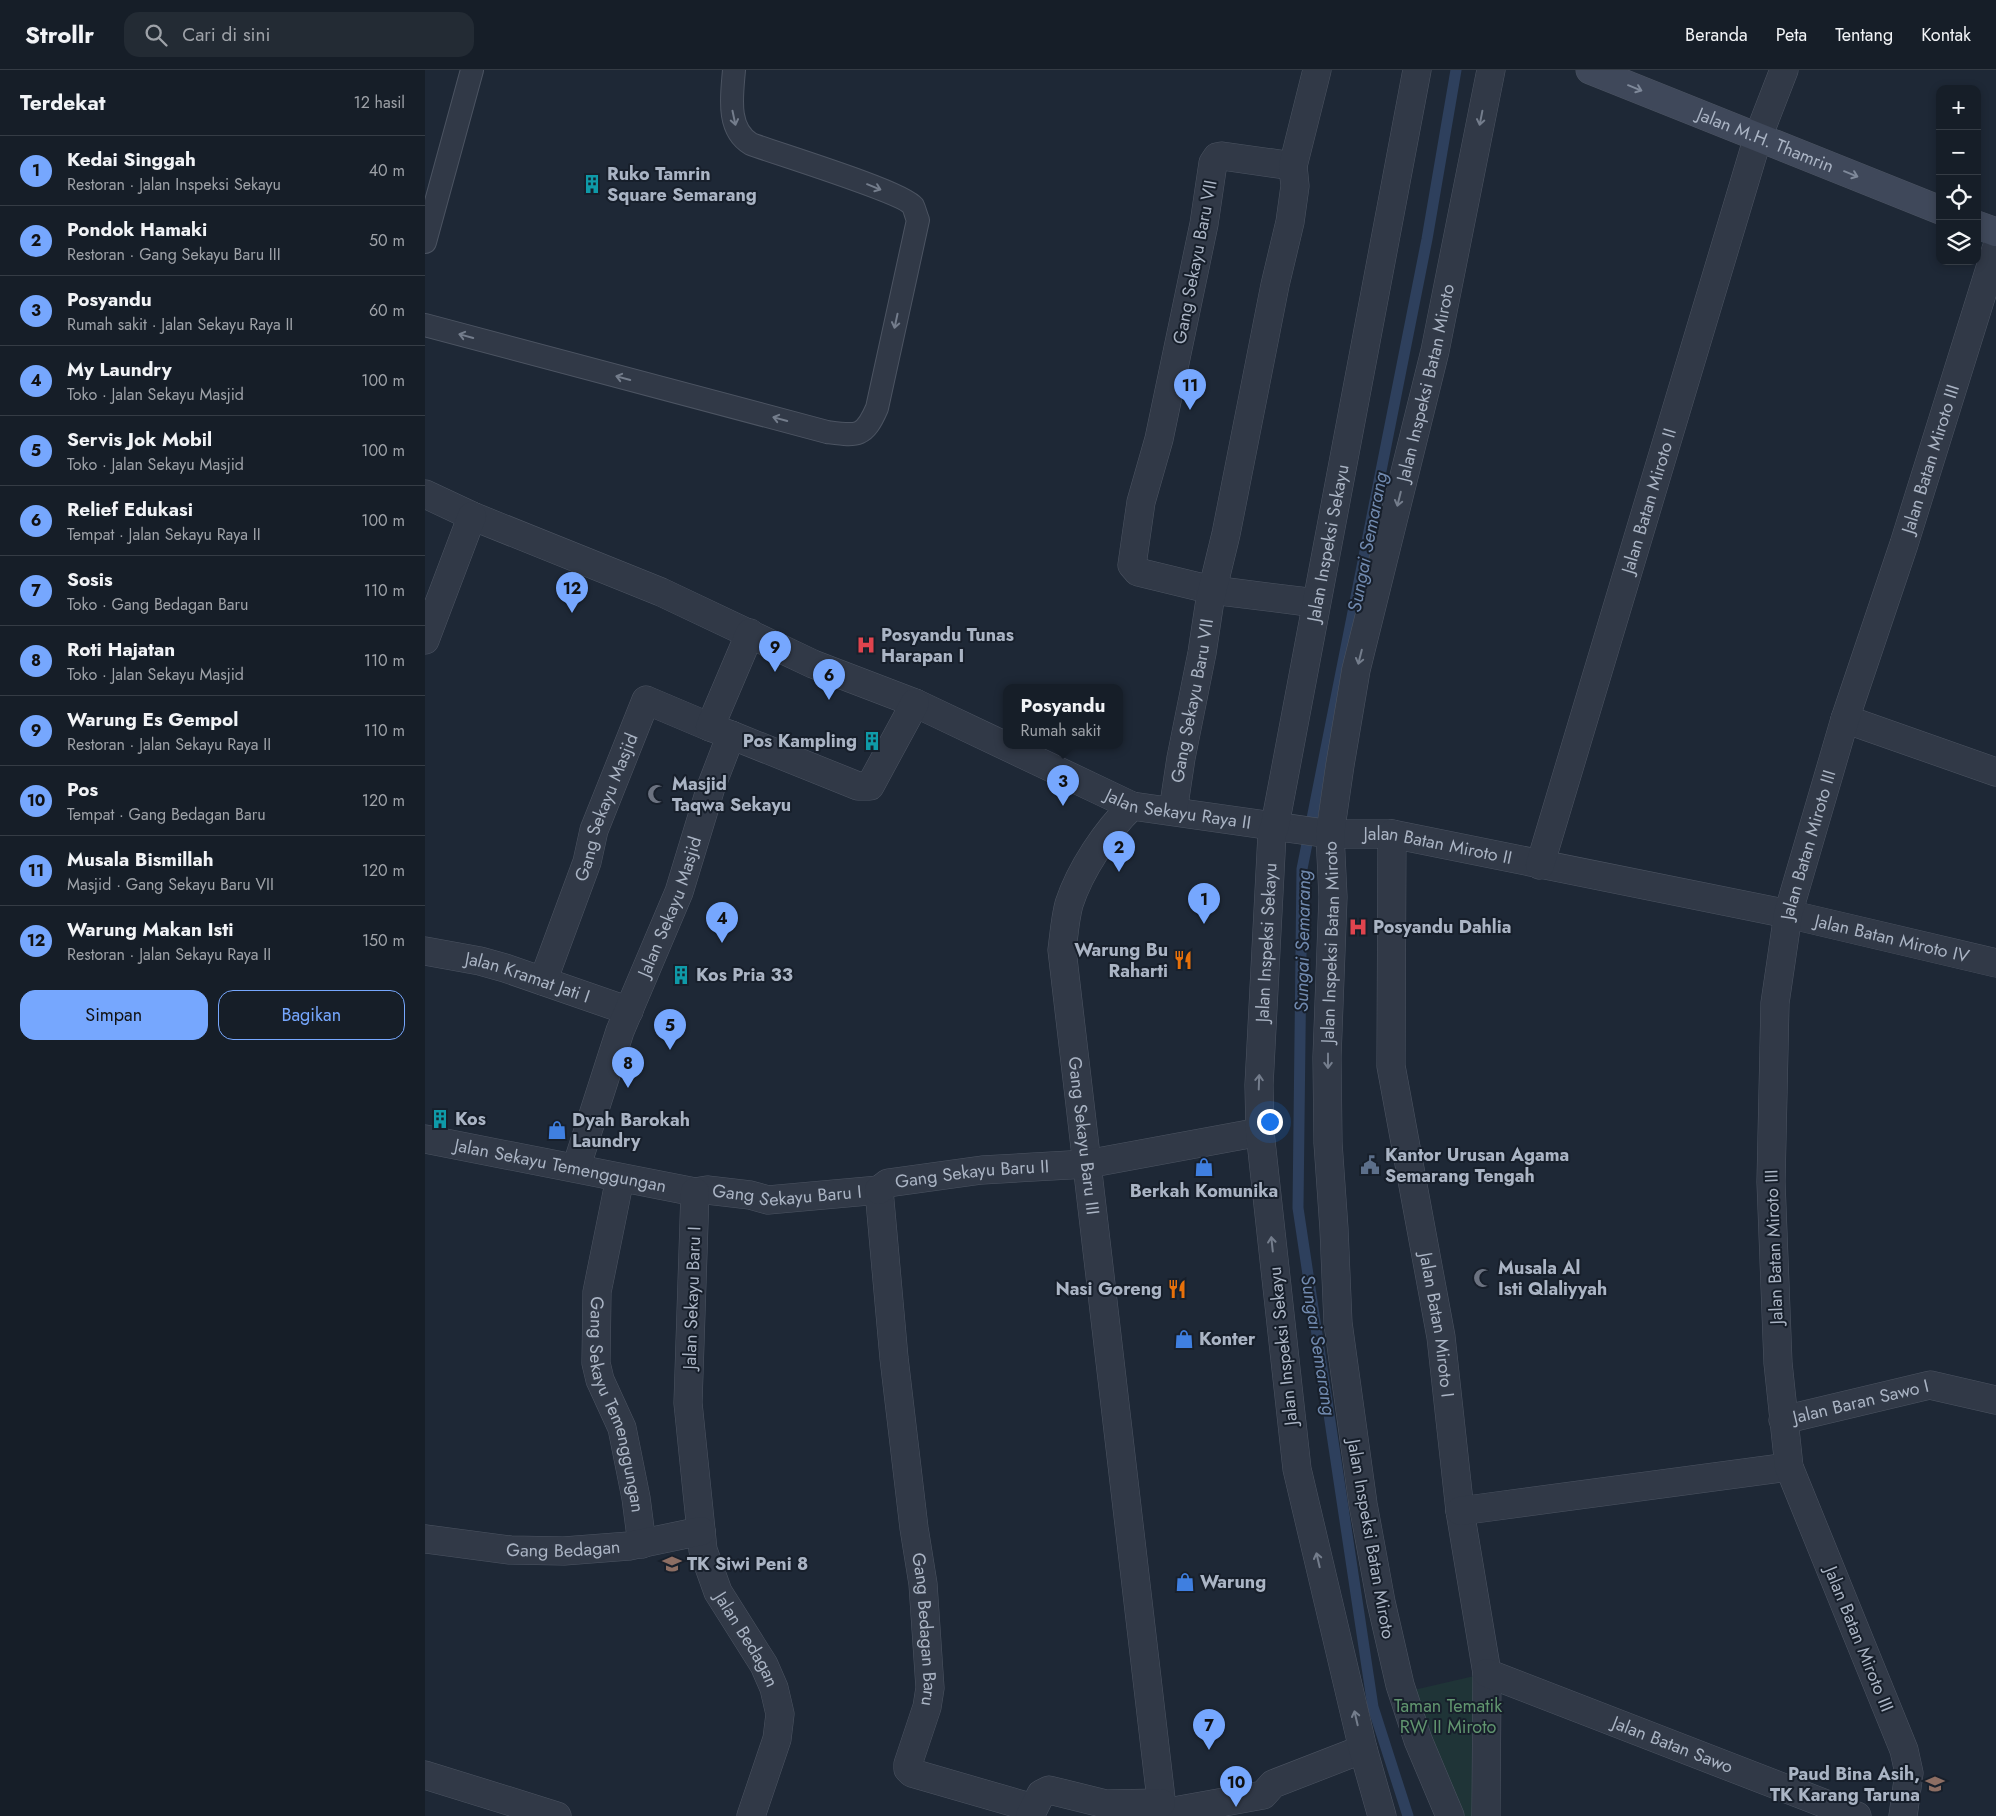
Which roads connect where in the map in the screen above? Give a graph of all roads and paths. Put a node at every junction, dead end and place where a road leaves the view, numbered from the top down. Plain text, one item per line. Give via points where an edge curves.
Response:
1 (472, 70) edge
2 (734, 70) edge
3 (1317, 70) edge
4 (1417, 70) edge
5 (1491, 70) edge
6 (1590, 70) edge
7 (1784, 70) edge
8 (1758, 137) junction
9 (1293, 166) junction
10 (1936, 208) edge
11 (1981, 226) edge
12 (1996, 232) edge
13 (425, 242) edge
14 (1996, 248) edge
15 (425, 325) edge
16 (425, 494) edge
17 (472, 516) junction
18 (1212, 590) junction
19 (1316, 603) junction
20 (750, 633) junction
21 (425, 640) edge
22 (915, 703) junction
23 (1845, 719) junction
24 (721, 731) junction
25 (1003, 745) edge
26 (1011, 749) edge
27 (1996, 772) edge
28 (1131, 806) junction
29 (1173, 811) junction
30 (1280, 825) junction
31 (1324, 832) junction
32 (1392, 834) junction
33 (1540, 865) junction
34 (1788, 914) junction
35 (425, 951) edge
36 (1996, 963) edge
37 (543, 981) junction
38 (629, 1011) junction
39 (1260, 1132) junction
40 (425, 1138) edge
41 (1087, 1164) junction
42 (576, 1168) junction
43 (620, 1178) junction
44 (879, 1190) junction
45 (695, 1192) junction
46 (894, 1358) joint
47 (1996, 1400) edge
48 (688, 1403) joint
49 (1783, 1420) junction
50 (1789, 1467) junction
51 (1461, 1511) junction
52 (701, 1531) junction
53 (425, 1539) edge
54 (642, 1544) junction
55 (1487, 1673) junction
56 (1363, 1749) junction
57 (425, 1776) edge
58 (1163, 1810) edge
59 (1032, 1812) edge
60 (557, 1816) edge
61 (751, 1816) edge
62 (1382, 1816) edge
63 (1450, 1816) edge
64 (1486, 1816) edge
65 (1857, 1816) edge
66 (1903, 1816) edge

1 - 13 lane
2 -> 15 lane via 733,114 743,139 898,196 912,205 918,220 877,408 862,432 848,435 827,432
3 - 9 street, Gang Sekayu Baru VII
4 - 19 street, Jalan Inspeksi Sekayu
5 -> 31 street, Jalan Inspeksi Batan Miroto via 1435,352 1357,670
6 -> 8 main road, Jalan M.H. Thamrin
7 - 8 street
8 -> 10 main road, Jalan M.H. Thamrin
8 - 33 street, Jalan Batan Miroto II
9 - 18 street, Gang Sekayu Baru VII via 1295,186 1290,222
9 - 18 street, Gang Sekayu Baru VII via 1222,156 1214,161 1161,430 1141,502 1133,567 1138,572
11 - 12 main road
14 - 23 street, Jalan Batan Miroto III via 1904,544
16 - 17 street, Jalan Sekayu Raya II
17 - 20 street, Jalan Sekayu Raya II via 661,592
17 - 21 street
18 - 19 street, Gang Sekayu Baru VII
18 - 29 street, Gang Sekayu Baru VII
19 - 30 street, Jalan Inspeksi Sekayu
20 - 22 street, Jalan Sekayu Raya II via 813,664
20 - 24 street, Jalan Sekayu Masjid
22 - 24 street, Gang Sekayu Masjid via 870,786 858,786
22 - 25 street, Jalan Sekayu Raya II
23 - 27 street
23 - 34 street, Jalan Batan Miroto III
24 - 37 street, Gang Sekayu Masjid via 646,700 594,830 587,862
24 - 38 street, Jalan Sekayu Masjid via 711,787 679,892
26 - 28 street, Jalan Sekayu Raya II
28 - 29 street, Jalan Sekayu Raya II
28 - 41 street, Gang Sekayu Baru III via 1118,819 1081,874 1069,905 1061,950
29 - 30 street, Jalan Sekayu Raya II
30 - 31 street, Jalan Batan Miroto II
39 -> 30 street, Jalan Inspeksi Sekayu via 1259,1076 1272,834
31 - 32 street, Jalan Batan Miroto II
31 -> 63 street, Jalan Inspeksi Batan Miroto via 1333,896 1328,1143 1338,1324 1358,1475 1381,1602 1400,1685 1418,1740
32 - 33 street, Jalan Batan Miroto II
32 - 51 street, Jalan Batan Miroto I via 1391,1066 1441,1337
33 - 34 street, Jalan Batan Miroto II
34 - 36 street, Jalan Batan Miroto IV
34 - 49 street, Jalan Batan Miroto III via 1775,1003 1771,1182
35 - 37 street, Jalan Kramat Jati I via 480,962
37 - 38 street, Jalan Kramat Jati I
38 - 42 street, Jalan Sekayu Masjid via 619,1031
39 - 41 street, Gang Sekayu Baru II
56 -> 39 street, Jalan Inspeksi Sekayu via 1297,1468
40 - 42 street, Jalan Sekayu Temenggungan
41 - 44 street, Gang Sekayu Baru II via 982,1170 888,1183
41 - 58 street, Gang Sekayu Baru III
42 - 43 street, Jalan Sekayu Temenggungan
43 - 45 street, Jalan Sekayu Temenggungan
43 - 54 street, Gang Sekayu Temenggungan via 597,1292 596,1362 600,1380 622,1428
44 - 45 street, Gang Sekayu Baru I via 768,1200 707,1190
44 - 46 street, Gang Sekayu Baru II
45 - 48 street, Jalan Sekayu Baru I
46 - 59 street, Gang Bedagan Baru via 923,1584 930,1688 908,1769
47 - 49 street, Jalan Baran Sawo I via 1930,1385
48 - 52 street, Jalan Bedagan
49 - 50 street, Jalan Batan Miroto III
50 - 51 street
50 - 66 street, Jalan Batan Miroto III via 1904,1750 1909,1773
51 - 55 street, Jalan Batan Miroto I
52 - 54 street, Gang Bedagan
52 - 61 street, Jalan Bedagan via 708,1567 718,1592 763,1664 774,1688 780,1714 777,1739
53 - 54 street, Gang Bedagan via 510,1550 564,1551
55 - 64 street, Jalan Batan Miroto I
55 - 65 street, Jalan Batan Sawo
56 - 58 street, Gang Bedagan Baru via 1273,1784 1263,1795
56 - 62 street, Jalan Inspeksi Sekayu
57 - 60 street
58 - 59 street, Gang Bedagan Baru via 1106,1804 1049,1790 1041,1794

